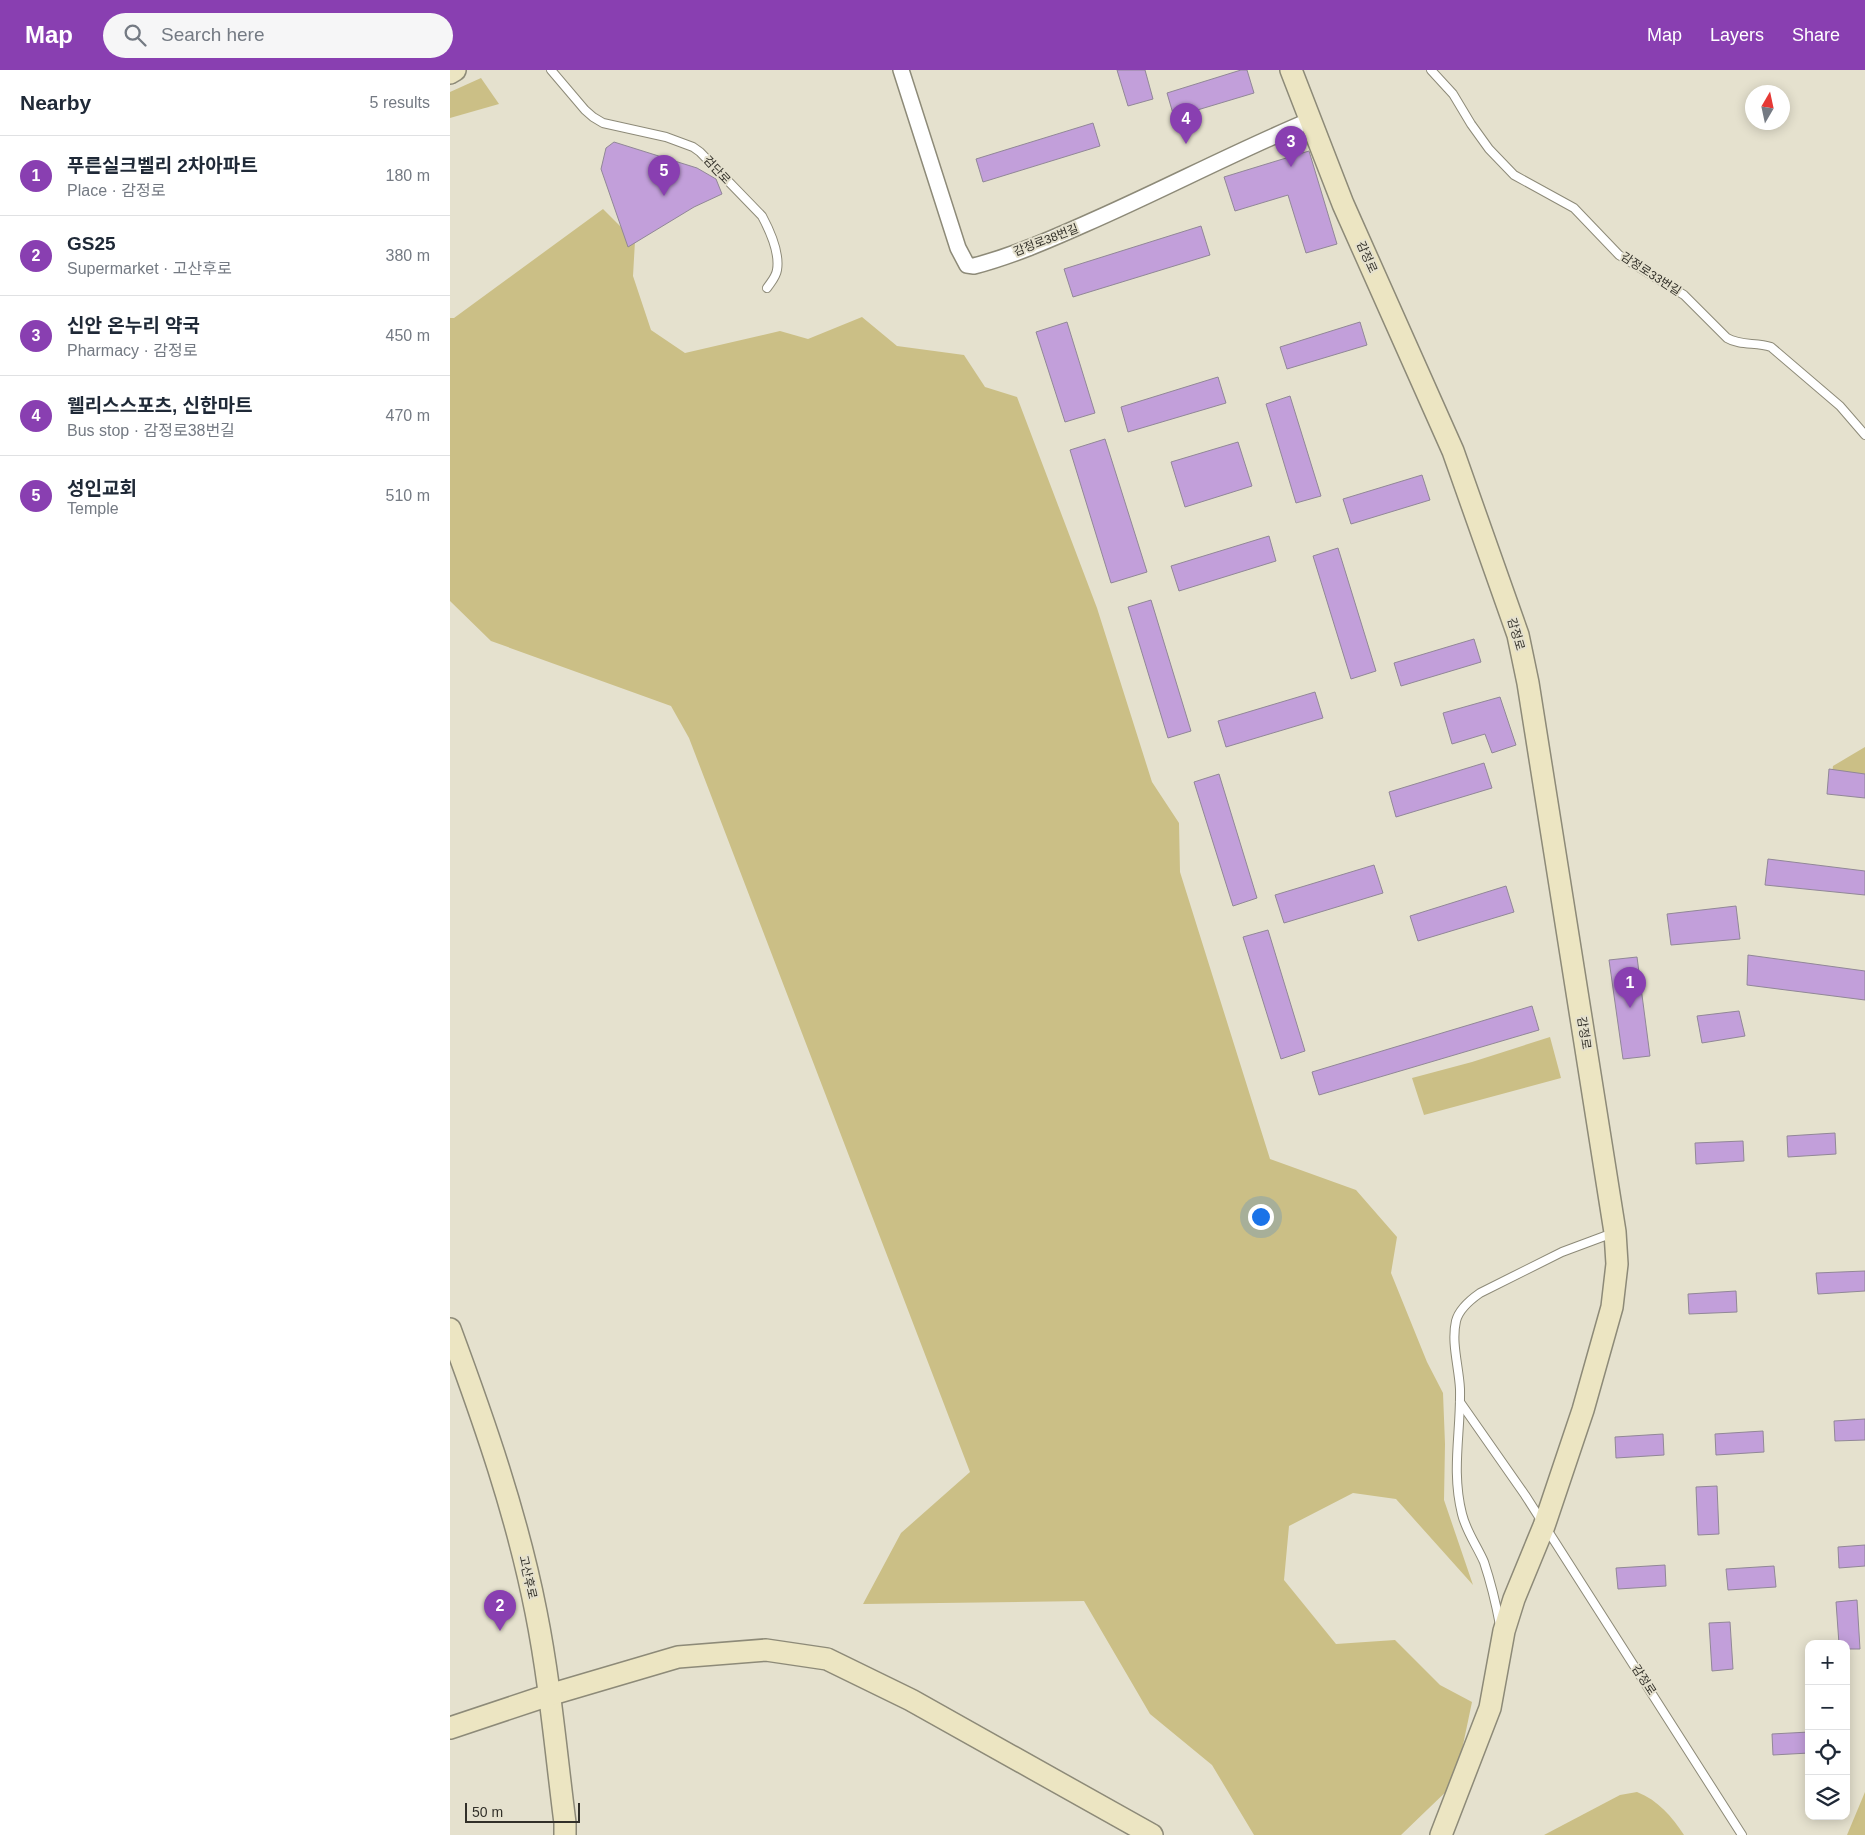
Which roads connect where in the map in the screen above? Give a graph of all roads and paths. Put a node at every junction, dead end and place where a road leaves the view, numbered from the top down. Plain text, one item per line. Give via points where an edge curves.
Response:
1 (455, 70) edge
2 (551, 70) edge
3 (901, 70) edge
4 (1291, 70) edge
5 (1431, 70) edge
6 (450, 73) edge
7 (1311, 120) junction
8 (767, 288) dead end
9 (1865, 435) edge
10 (1615, 1232) junction
11 (450, 1329) edge
12 (1460, 1402) junction
13 (1544, 1526) junction
14 (1499, 1653) junction
15 (549, 1695) junction
16 (450, 1728) edge
17 (565, 1835) edge
18 (1152, 1835) edge
19 (1441, 1835) edge
20 (1742, 1835) edge

1 - 6 street
2 - 8 lane, 검단로 via 592,117 611,125 684,142 700,152 762,216 777,261 775,277
3 - 7 street, 감정로38번길 via 958,248 967,265 974,266 1066,233 1233,153
4 - 7 street, 감정로
5 - 9 lane, 감정로33번길 via 1452,94 1489,149 1514,175 1574,208 1619,255 1684,295 1727,338 1734,342 1771,346 1840,406
7 - 10 street, 감정로 via 1344,204 1453,451 1518,635 1530,691
10 - 12 lane, 감정로 via 1562,1252 1469,1301 1457,1318 1454,1333
10 - 13 street, 감정로 via 1617,1264 1612,1307 1583,1410
11 - 15 street, 고산후로 via 513,1515 536,1612
12 - 13 lane, 감정로
12 - 14 lane, 감정로 via 1456,1482 1462,1514 1483,1560 1495,1599 1500,1625
13 - 14 street, 감정로 via 1514,1599
13 - 20 lane, 감정로
14 - 19 street, 감정로 via 1490,1708
15 - 16 street
15 - 17 street, 고산후로
15 - 18 street via 678,1657 766,1650 827,1659 911,1700

